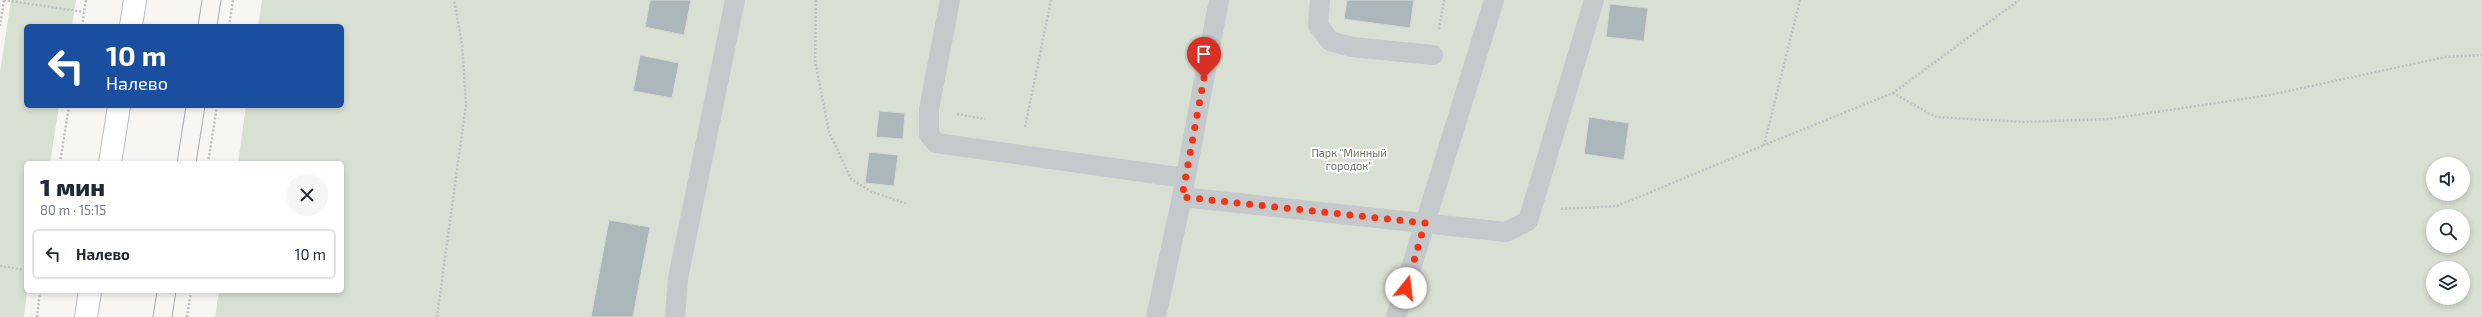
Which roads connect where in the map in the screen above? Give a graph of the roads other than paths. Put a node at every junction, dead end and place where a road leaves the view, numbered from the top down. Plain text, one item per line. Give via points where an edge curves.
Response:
1 (135, 0) edge
2 (735, 0) edge
3 (950, 0) edge
4 (1218, 0) edge
5 (1320, 0) edge
6 (1494, 0) edge
7 (1594, 0) edge
8 (131, 24) edge
9 (1433, 55) dead end
10 (119, 108) edge
11 (110, 161) edge
12 (1184, 187) junction
13 (1425, 223) junction
14 (90, 293) edge
15 (86, 317) edge
16 (675, 317) edge
17 (1156, 317) edge
18 (1396, 317) edge

1 - 8 main road
2 - 16 lane via 678,278
3 - 12 lane via 929,109 929,134 936,143
4 - 12 lane
5 - 9 lane via 1318,25 1330,41 1352,47
6 - 13 lane
7 - 13 lane via 1528,221 1506,232
10 - 11 main road
12 - 13 lane
12 - 17 lane
13 - 18 lane
14 - 15 main road

